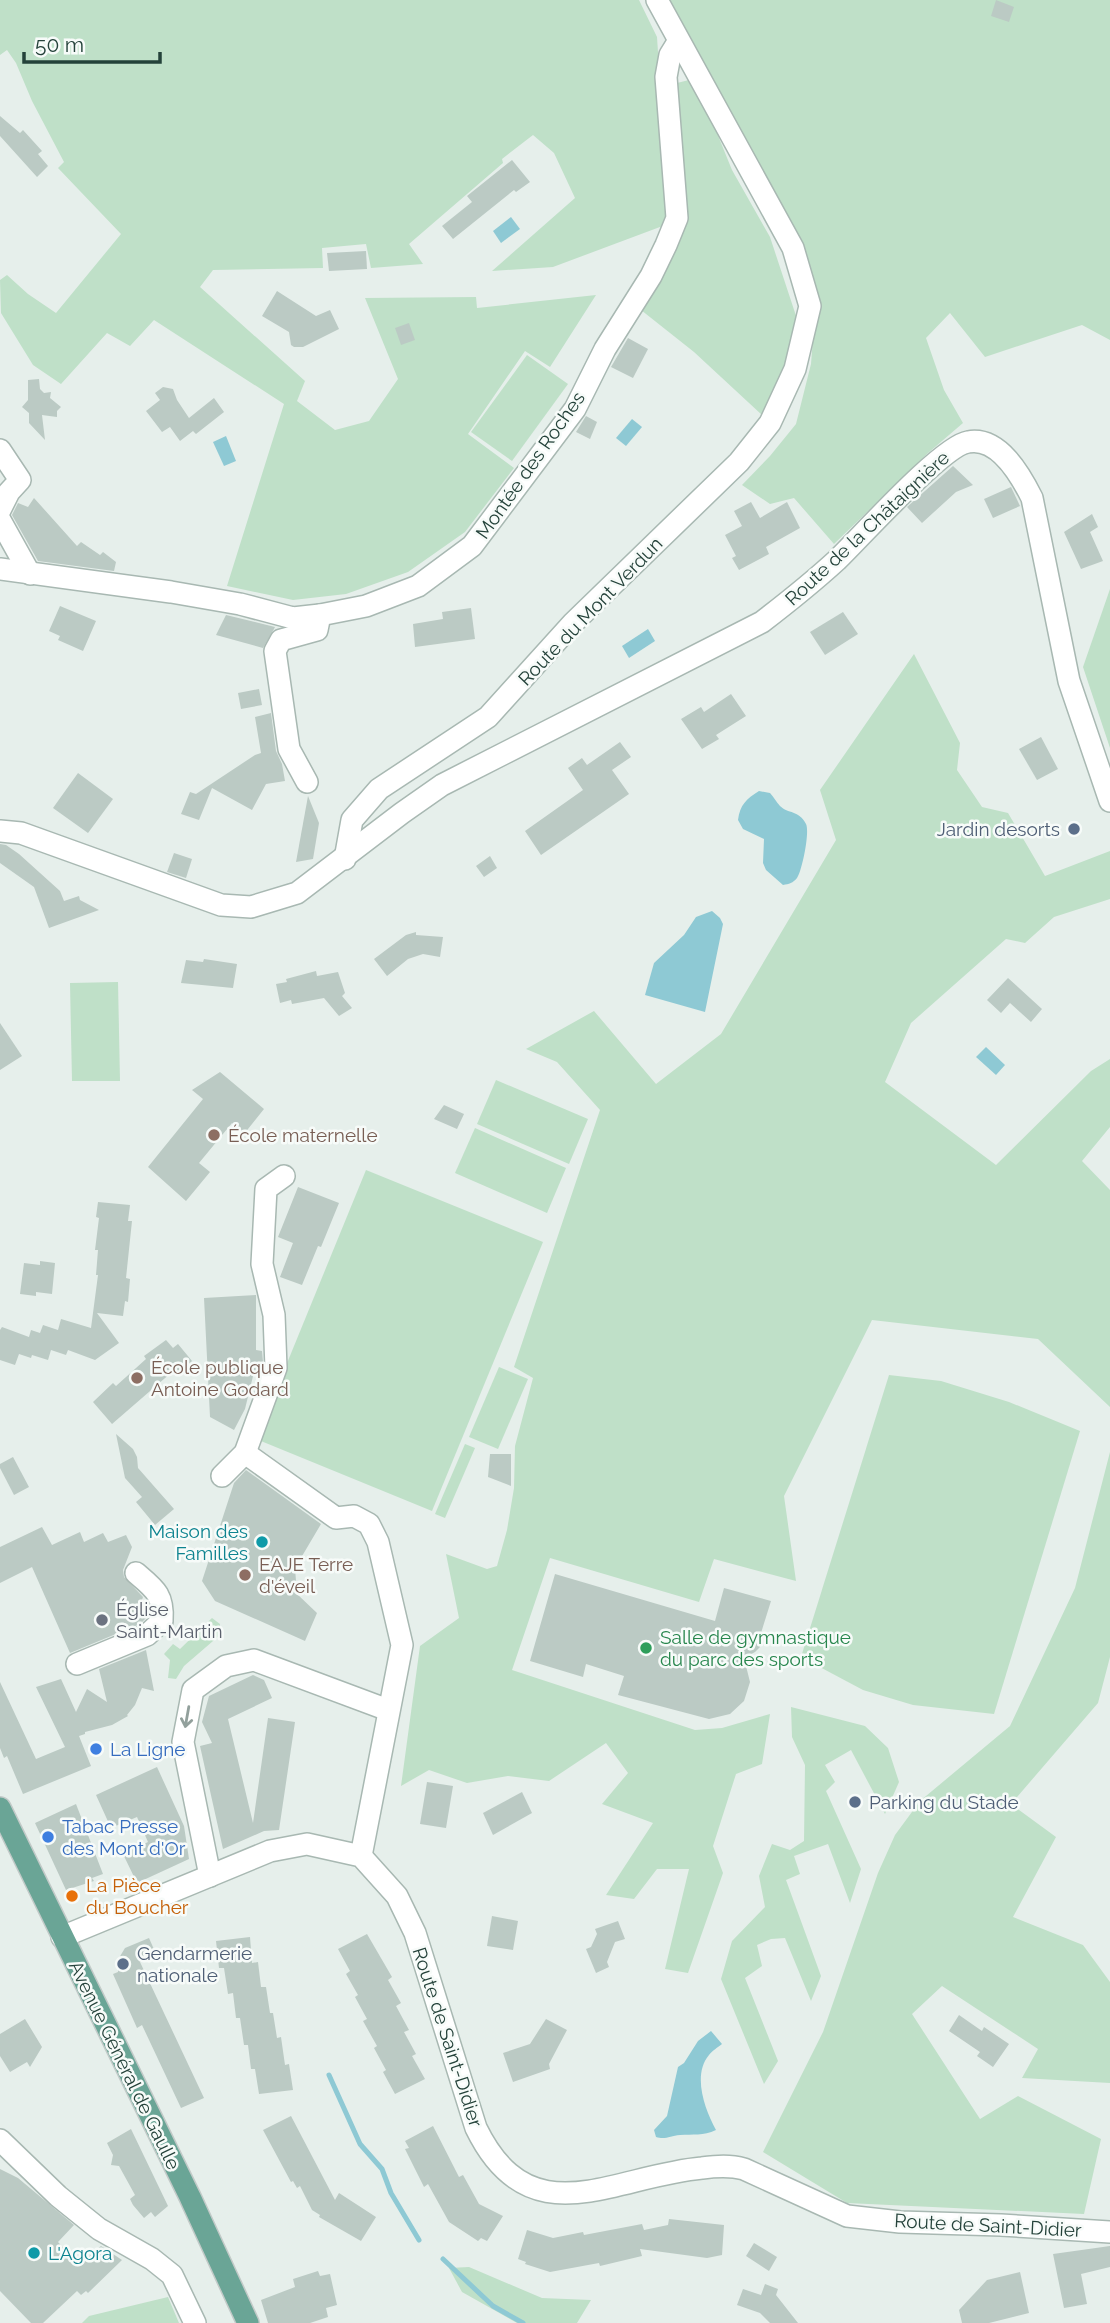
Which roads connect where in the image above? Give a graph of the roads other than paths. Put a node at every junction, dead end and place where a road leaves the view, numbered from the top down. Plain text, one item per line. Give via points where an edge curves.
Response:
1 (657, 0) edge
2 (678, 42) junction
3 (0, 450) edge
4 (0, 510) edge
5 (0, 520) edge
6 (0, 569) edge
7 (30, 573) junction
8 (320, 615) junction
9 (307, 782) dead end
10 (1110, 801) edge
11 (0, 831) edge
12 (345, 859) junction
13 (284, 1176) dead end
14 (245, 1453) junction
15 (222, 1476) dead end
16 (136, 1573) dead end
17 (77, 1664) dead end
18 (388, 1710) junction
19 (0, 1808) edge
20 (361, 1856) junction
21 (210, 1876) junction
22 (62, 1937) junction
23 (0, 2140) edge
24 (1110, 2232) edge
25 (195, 2323) edge
26 (248, 2323) edge

1 - 2 street, Route du Mont Verdun
2 - 8 street, Montée des Roches via 666,78 677,218 652,276 605,349 575,409 472,546 418,586 366,606
2 - 12 street, Route du Mont Verdun via 793,248 810,306 795,369 770,423 740,462 573,623 488,716 379,789 352,820
3 - 4 street via 20,480
5 - 7 street
6 - 7 street, Montée des Roches
7 - 8 street, Montée des Roches via 171,592 293,618
8 - 9 street via 317,630 281,640 275,651 289,749
10 - 12 street, Route de la Châtaignière via 1069,681 1032,498 1018,471 1000,451 968,442 942,456 838,559 762,622 442,785
11 - 12 street via 21,834 221,905 251,907 297,893
13 - 14 street via 266,1189 264,1212 262,1265 274,1315 276,1368
14 - 15 street
14 - 18 street via 336,1518 355,1516 369,1524 378,1542 402,1645
16 - 17 street via 154,1588 163,1604 162,1621 147,1634
18 - 20 street
18 -> 21 street via 254,1660 226,1666 193,1690 183,1742
19 - 22 main road, Avenue Général de Gaulle
20 - 21 street via 307,1844 270,1851
20 - 24 street, Route de Saint-Didier via 397,1896 415,1933 486,2150 505,2172 527,2187 559,2195 580,2193 681,2170 730,2165 847,2216
21 - 22 street
22 - 26 main road, Avenue Général de Gaulle
23 - 25 street via 99,2230 172,2275

